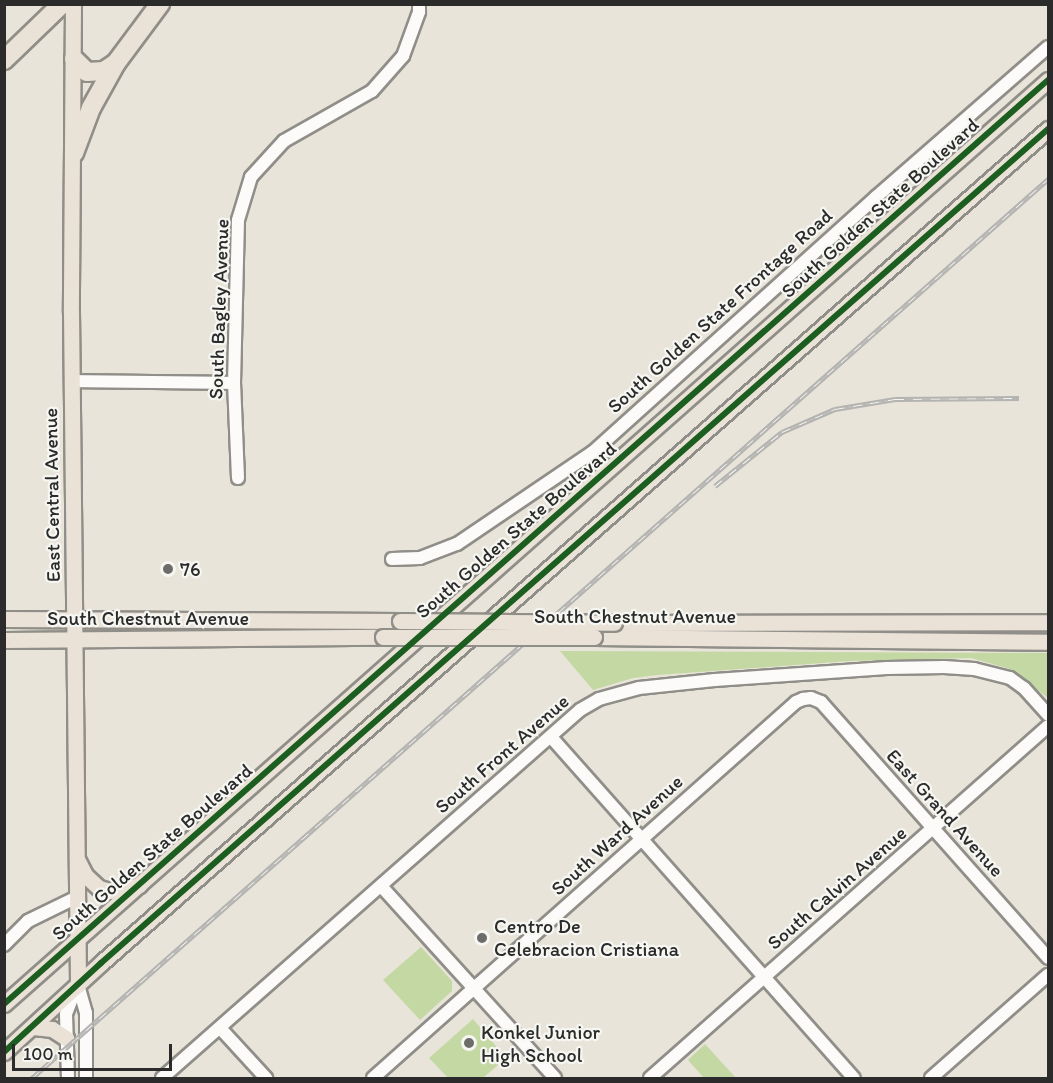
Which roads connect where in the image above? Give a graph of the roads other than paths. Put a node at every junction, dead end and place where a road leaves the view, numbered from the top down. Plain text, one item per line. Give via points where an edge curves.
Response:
1 (63, 4) edge
2 (73, 4) edge
3 (160, 4) edge
4 (419, 4) edge
5 (1048, 47) edge
6 (74, 52) junction
7 (4, 60) edge
8 (116, 63) junction
9 (1048, 80) edge
10 (1048, 129) edge
11 (74, 153) junction
12 (71, 381) junction
13 (234, 383) junction
14 (238, 478) dead end
15 (392, 559) dead end
16 (4, 618) edge
17 (75, 619) junction
18 (1048, 622) edge
19 (4, 640) edge
20 (75, 640) junction
21 (1048, 642) edge
22 (811, 698) joint
23 (1048, 715) edge
24 (1048, 726) edge
25 (551, 737) junction
26 (933, 829) junction
27 (641, 839) junction
28 (77, 860) junction
29 (139, 885) junction
30 (381, 886) junction
31 (77, 897) junction
32 (8, 941) edge
33 (77, 941) junction
34 (1048, 958) edge
35 (1048, 975) edge
36 (765, 978) junction
37 (78, 985) junction
38 (473, 988) junction
39 (4, 1004) edge
40 (33, 1027) junction
41 (221, 1029) junction
42 (66, 1038) junction
43 (4, 1052) edge
44 (68, 1078) edge
45 (86, 1078) edge
46 (162, 1078) edge
47 (266, 1078) edge
48 (373, 1078) edge
49 (555, 1078) edge
50 (650, 1078) edge
51 (854, 1078) edge
52 (931, 1078) edge

1 - 7 highway
2 - 6 main road, East Central Avenue
3 - 8 highway
4 - 13 street, South Bagley Avenue via 403,56 372,91 284,141 251,177 238,220
5 - 15 street, South Golden State Frontage Road via 593,452 457,544 420,558
6 - 8 highway via 87,72 104,71
6 - 11 main road, East Central Avenue
8 - 11 highway via 91,108
9 - 29 main road, South Golden State Boulevard
10 - 37 main road
11 - 12 main road, East Central Avenue
12 - 13 street
12 - 17 main road, East Central Avenue
13 - 14 street, South Bagley Avenue
16 - 17 main road, South Chestnut Avenue
17 - 18 main road, South Chestnut Avenue, bridge
17 - 20 main road, East Central Avenue
19 - 20 main road, South Chestnut Avenue
20 - 21 main road, South Chestnut Avenue, bridge via 594,637
20 - 28 main road, East Central Avenue
22 - 26 street, East Grand Avenue via 821,702
22 - 27 street, South Ward Avenue via 796,702
23 - 25 street, South Front Avenue via 1024,688 993,672 944,667 887,668 715,680 618,693 580,710
24 - 26 street, South Calvin Avenue
25 - 27 street
25 - 30 street, South Front Avenue
26 - 34 street, East Grand Avenue
26 - 36 street, South Calvin Avenue
27 - 36 street
27 - 38 street, South Ward Avenue
28 - 29 main road via 99,888 111,891
28 - 31 main road, East Central Avenue
29 - 33 main road, South Golden State Boulevard
30 - 38 street
30 - 41 street, South Front Avenue
31 - 32 street via 28,921
31 - 33 main road, East Central Avenue
33 - 37 main road, East Central Avenue
33 - 39 main road, South Golden State Boulevard
35 - 52 street
36 - 50 street, South Calvin Avenue
36 - 51 street
37 - 40 main road
37 - 42 street, East Central Avenue via 66,1014
37 - 45 street, East Central Avenue via 86,1013
38 - 48 street, South Ward Avenue
38 - 49 street
40 - 42 main road via 52,1029
40 - 43 main road
41 - 46 street, South Front Avenue
41 - 47 street
42 - 44 street, East Central Avenue

